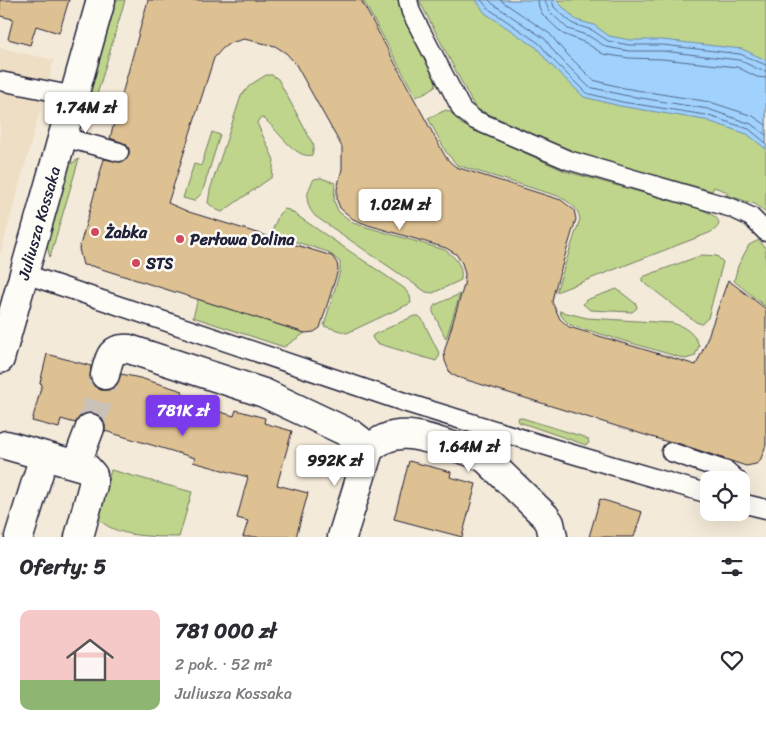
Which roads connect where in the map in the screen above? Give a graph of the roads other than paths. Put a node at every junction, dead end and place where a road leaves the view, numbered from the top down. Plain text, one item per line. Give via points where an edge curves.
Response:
1 (101, 0) edge
2 (408, 0) edge
3 (0, 81) edge
4 (75, 96) junction
5 (64, 137) junction
6 (119, 152) dead end
7 (766, 232) edge
8 (25, 274) junction
9 (8, 304) edge
10 (0, 359) edge
11 (106, 375) tunnel mouth
12 (90, 428) tunnel mouth
13 (3, 444) edge
14 (369, 450) junction
15 (671, 452) dead end
16 (44, 456) junction
17 (76, 465) junction
18 (726, 471) edge
19 (700, 491) edge
20 (19, 537) edge
21 (79, 537) edge
22 (342, 537) edge
23 (554, 537) edge

1 - 4 street, Juliusza Kossaka
2 - 7 lane via 450,90 462,110 475,120 568,160 732,208 751,217
3 - 4 lane
4 - 5 street, Juliusza Kossaka
5 - 6 lane
5 - 8 street, Juliusza Kossaka
8 - 9 street, Juliusza Kossaka
8 - 19 lane via 410,404
9 - 10 street, Juliusza Kossaka
11 - 14 street via 111,355 122,348 129,349 264,393 353,435
12 - 17 street
13 - 16 street
14 - 22 street
14 - 23 street via 380,442 406,433 477,454 493,465 545,516
15 - 18 lane
16 - 17 street
16 - 20 street
17 - 21 street via 87,468 93,475

